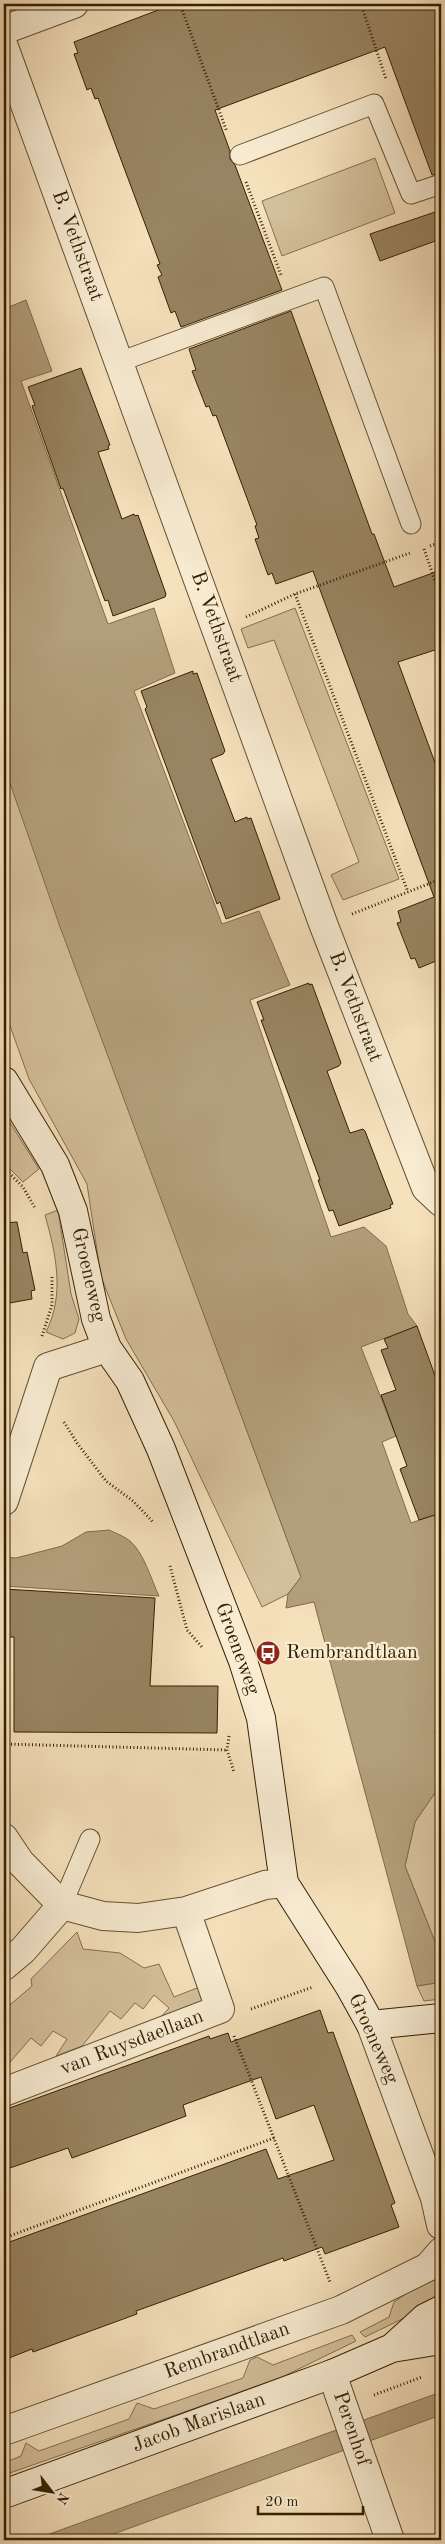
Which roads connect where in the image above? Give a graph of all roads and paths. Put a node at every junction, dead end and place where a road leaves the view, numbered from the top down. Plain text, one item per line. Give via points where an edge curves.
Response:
1 (74, 4) edge
2 (361, 4) edge
3 (4, 30) edge
4 (4, 47) edge
5 (374, 104) junction
6 (240, 155) dead end
7 (441, 184) edge
8 (119, 362) junction
9 (411, 524) dead end
10 (441, 542) edge
11 (423, 548) junction
12 (295, 594) junction
13 (441, 598) edge
14 (217, 630) junction
15 (441, 879) edge
16 (408, 892) junction
17 (324, 926) junction
18 (4, 1081) edge
19 (4, 1168) edge
20 (440, 1201) edge
21 (36, 1209) dead end
22 (52, 1270) dead end
23 (107, 1348) junction
24 (48, 1367) junction
25 (62, 1419) dead end
26 (4, 1501) edge
27 (156, 1525) dead end
28 (167, 1558) dead end
29 (203, 1649) dead end
30 (230, 1733) dead end
31 (4, 1744) edge
32 (227, 1750) junction
33 (235, 1776) dead end
34 (4, 1838) edge
35 (90, 1840) dead end
36 (284, 1883) junction
37 (62, 1905) junction
38 (186, 1911) junction
39 (4, 1966) edge
40 (338, 1970) junction
41 (244, 2011) dead end
42 (441, 2018) edge
43 (371, 2025) junction
44 (230, 2027) dead end
45 (4, 2092) edge
46 (274, 2138) junction
47 (441, 2225) edge
48 (4, 2238) edge
49 (441, 2252) edge
50 (341, 2310) junction
51 (441, 2310) edge
52 (441, 2340) edge
53 (392, 2348) junction
54 (332, 2374) junction
55 (4, 2432) edge
56 (4, 2494) edge
57 (390, 2540) edge

1 - 3 street
2 - 5 path via 388,85
4 - 8 street, B. Vethstraat
5 - 6 lane
5 - 7 lane via 411,194
8 - 9 lane via 324,287
8 - 14 street, B. Vethstraat
10 - 11 path
11 - 12 path
11 - 13 path
12 - 14 path
12 - 16 path
14 - 17 street, B. Vethstraat
15 - 16 path
16 - 17 path
17 - 20 street, B. Vethstraat via 426,1188
18 - 23 street, Groeneweg via 55,1165 73,1211 96,1319
19 - 21 path via 23,1187
22 - 24 path, Groeneweg via 52,1305 40,1341
23 - 24 street
23 - 36 street, Groeneweg via 130,1381 161,1449 243,1660 262,1718
24 - 26 street
25 - 27 path via 106,1481 133,1501
28 - 29 path, Groeneweg via 187,1630
30 - 32 path
31 - 32 path
32 - 33 path
34 - 37 street via 20,1862
35 - 37 lane
36 - 38 street via 265,1885
36 - 40 street, Groeneweg
37 - 38 street via 103,1916 138,1918
37 - 39 street via 23,1950
38 - 45 street, van Ruysdaellaan via 220,2009
40 - 41 path via 325,1983
40 - 43 street, Groeneweg
42 - 43 street
43 - 47 street, Groeneweg via 435,2198
44 - 46 path
46 - 48 path
46 - 50 path
49 - 50 street, Rembrandtlaan via 428,2267
50 - 55 street, Rembrandtlaan
51 - 53 street, Jacob Marislaan via 425,2318
52 - 53 street, Jacob Marislaan
53 - 54 street, Jacob Marislaan
54 - 56 street, Jacob Marislaan
54 - 57 street, Perenhof

